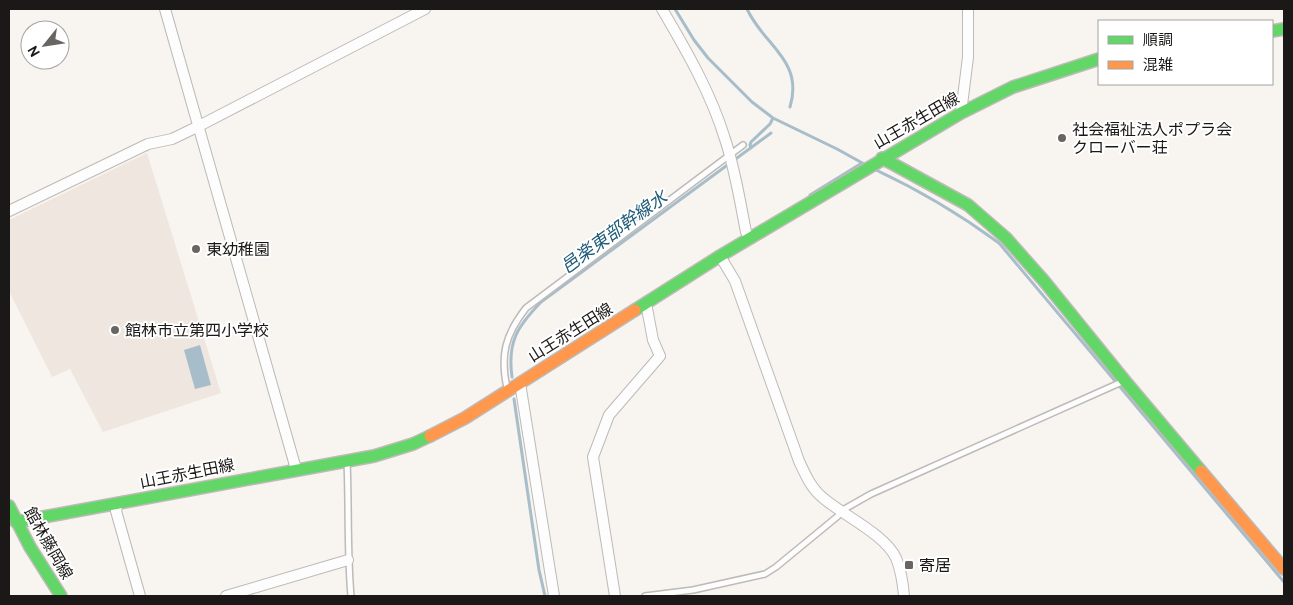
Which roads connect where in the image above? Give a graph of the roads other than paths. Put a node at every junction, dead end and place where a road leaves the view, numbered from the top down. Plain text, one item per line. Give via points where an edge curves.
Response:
1 (164, 9) edge
2 (425, 9) edge
3 (662, 9) edge
4 (968, 9) edge
5 (1098, 59) edge
6 (961, 113) junction
7 (197, 127) junction
8 (743, 146) dead end
9 (731, 156) junction
10 (882, 158) junction
11 (9, 212) edge
12 (750, 238) junction
13 (720, 256) junction
14 (646, 303) junction
15 (1125, 381) junction
16 (520, 383) junction
17 (508, 391) junction
18 (346, 461) junction
19 (296, 469) junction
20 (118, 503) junction
21 (9, 506) edge
22 (841, 511) junction
23 (13, 522) edge
24 (348, 560) junction
25 (1284, 569) edge
26 (62, 596) edge
27 (140, 596) edge
28 (226, 596) edge
29 (351, 596) edge
30 (554, 596) edge
31 (615, 596) edge
32 (645, 596) edge
33 (904, 596) edge

1 - 7 street
2 - 7 street
3 - 9 street via 704,85
4 - 6 street via 968,57
5 - 6 main road, 山王赤生田線 via 1013,87
6 - 10 main road, 山王赤生田線
7 - 11 street via 172,139 148,144
7 - 19 street
8 - 9 lane
9 - 12 street via 746,232
9 - 17 lane via 526,308 508,336 504,359
10 - 12 main road, 山王赤生田線
10 - 15 main road via 968,205 1006,238
12 - 13 main road, 山王赤生田線
13 - 14 main road, 山王赤生田線
13 - 22 street via 735,281 799,461 821,497
14 - 16 main road, 山王赤生田線
14 - 31 street via 653,340 660,356 609,415 593,457
15 - 22 lane via 871,494
15 - 25 main road
16 - 17 main road, 山王赤生田線
16 - 30 street
17 - 18 main road, 山王赤生田線 via 413,444
18 - 19 main road, 山王赤生田線
18 - 24 lane via 349,484
19 - 20 main road, 山王赤生田線
20 - 23 main road, 山王赤生田線
20 - 27 street via 116,511
21 - 23 main road, 館林藤岡線
22 - 32 lane via 765,574 693,590
22 - 33 street via 886,544 896,558
23 - 26 main road, 館林藤岡線
24 - 28 street
24 - 29 lane

